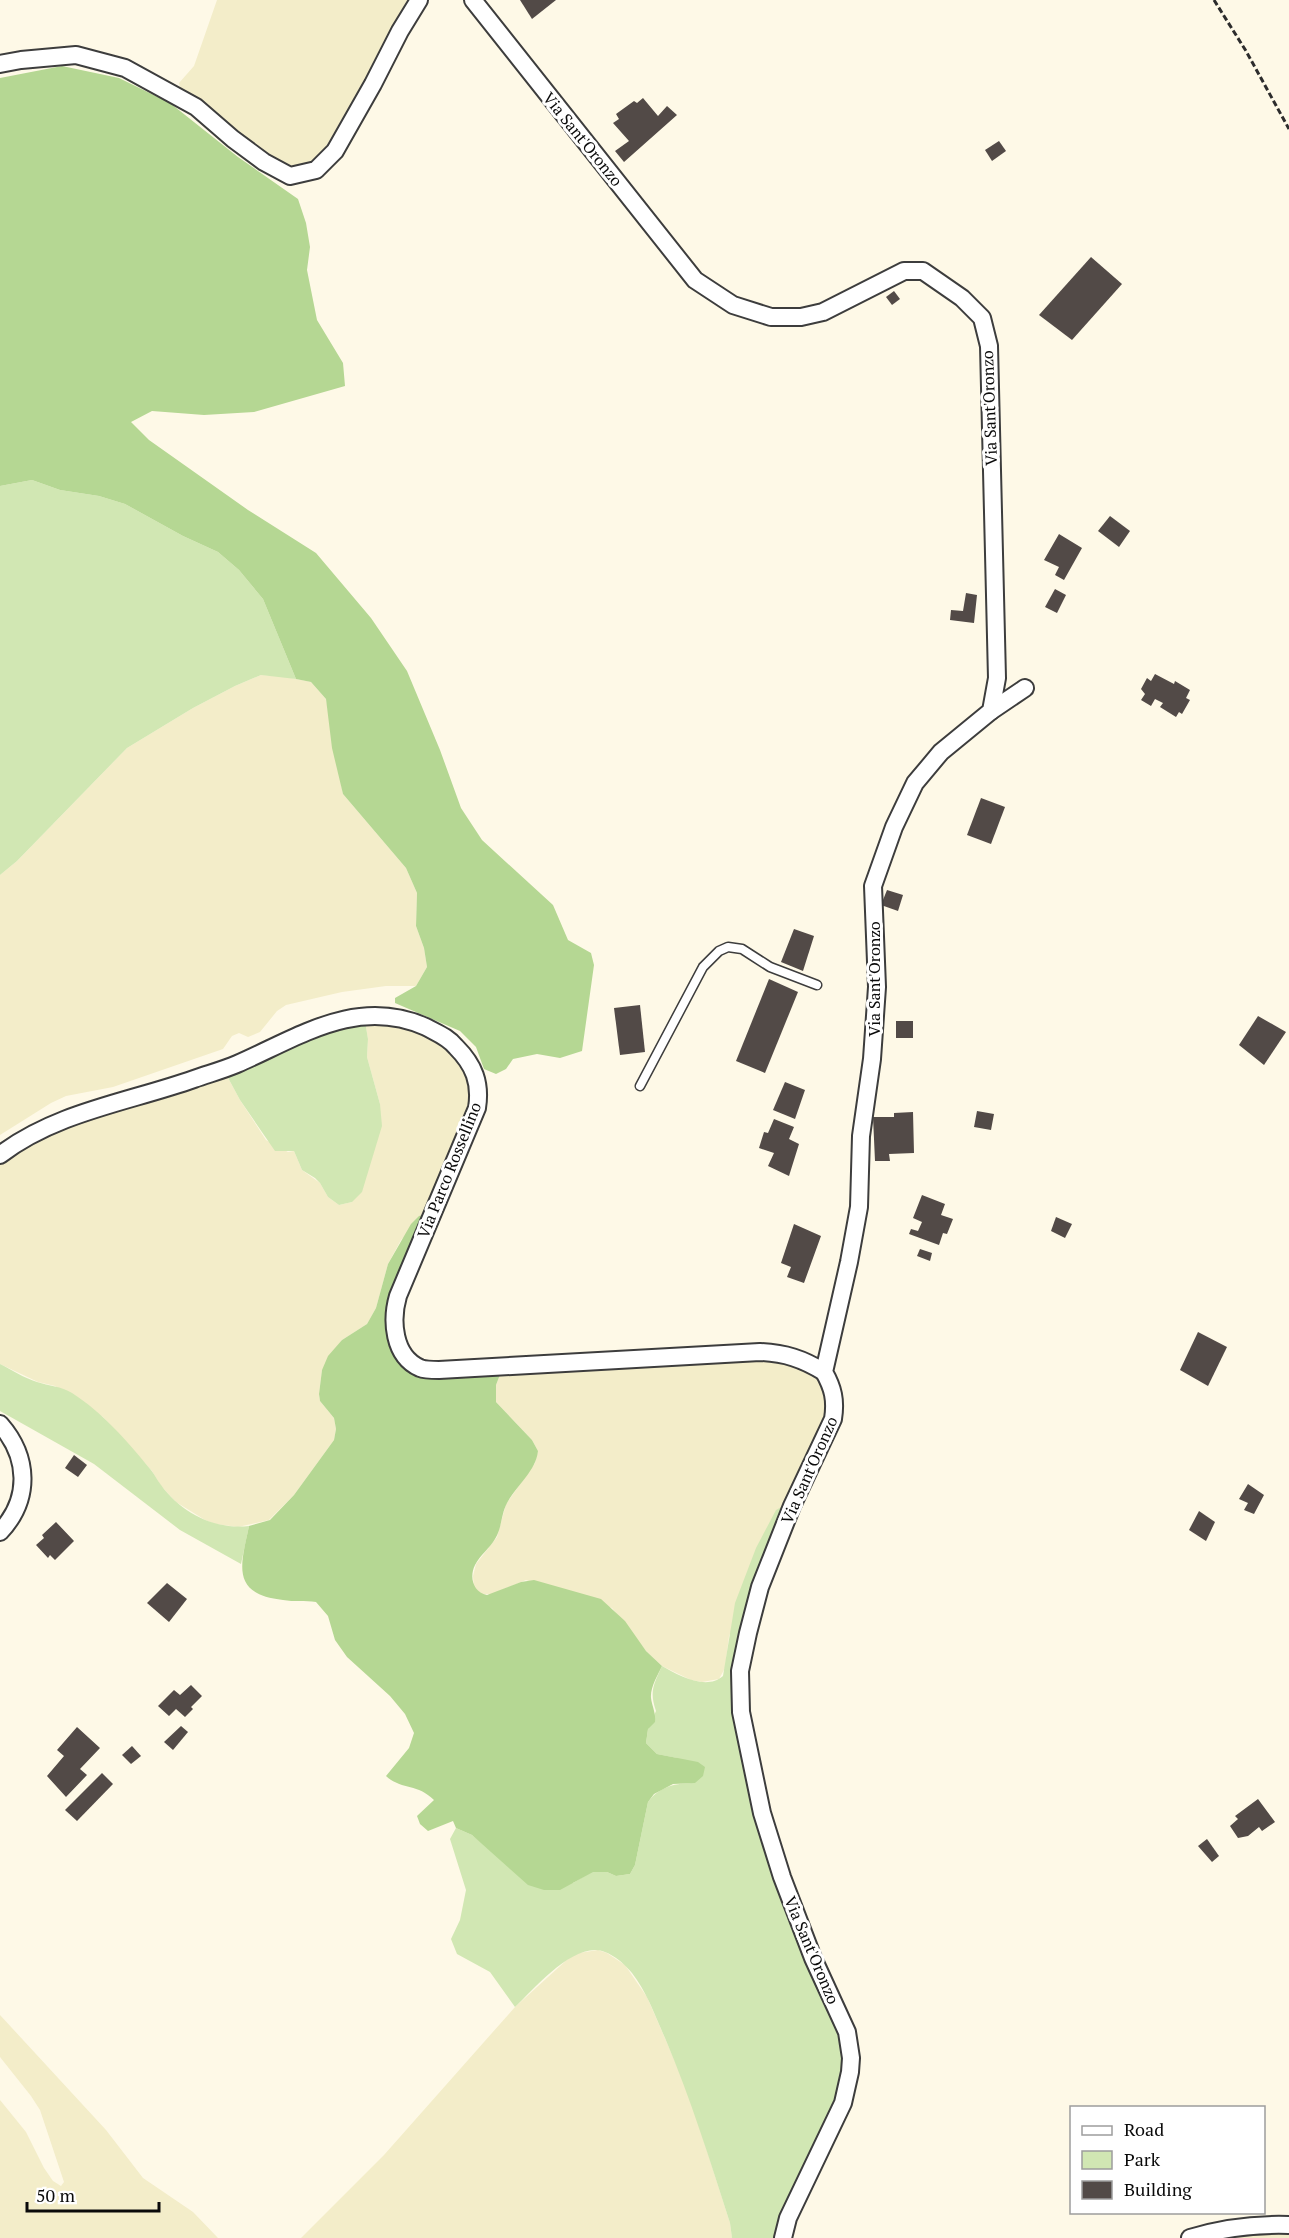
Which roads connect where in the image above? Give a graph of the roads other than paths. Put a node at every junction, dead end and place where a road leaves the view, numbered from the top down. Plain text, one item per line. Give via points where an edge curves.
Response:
1 (419, 0) edge
2 (473, 0) edge
3 (0, 64) edge
4 (1025, 687) dead end
5 (991, 711) junction
6 (817, 986) dead end
7 (640, 1086) dead end
8 (0, 1155) edge
9 (824, 1371) junction
10 (0, 1424) edge
11 (0, 1532) edge
12 (1289, 2225) edge
13 (783, 2238) edge
14 (1190, 2238) edge

1 - 3 street via 335,151 316,170 290,176 264,162 196,107 125,68 76,55
2 - 5 street, Via Sant'Oronzo via 695,280 733,305 771,317 801,317 823,312 904,271 923,271 962,298 982,318 988,346 997,678
4 - 5 street, Via Sant'Oronzo
5 - 9 street, Via Sant'Oronzo via 940,752 915,783 873,886 877,987 873,1059 861,1136 859,1207
6 - 7 lane via 770,967 742,948 719,951 703,968
8 - 9 street, Via Parco Rossellino via 75,1116 235,1065 328,1023 364,1016 396,1017 444,1035 473,1068 479,1088 477,1108 394,1308 398,1343 414,1365 439,1370 760,1352 792,1355
9 - 13 street, Via Sant'Oronzo via 834,1396 833,1419 760,1587 741,1671 741,1712 762,1812 782,1877 842,2020 850,2051 843,2103 791,2211
10 - 11 street via 18,1449 23,1478 16,1508
12 - 14 street via 1242,2228

